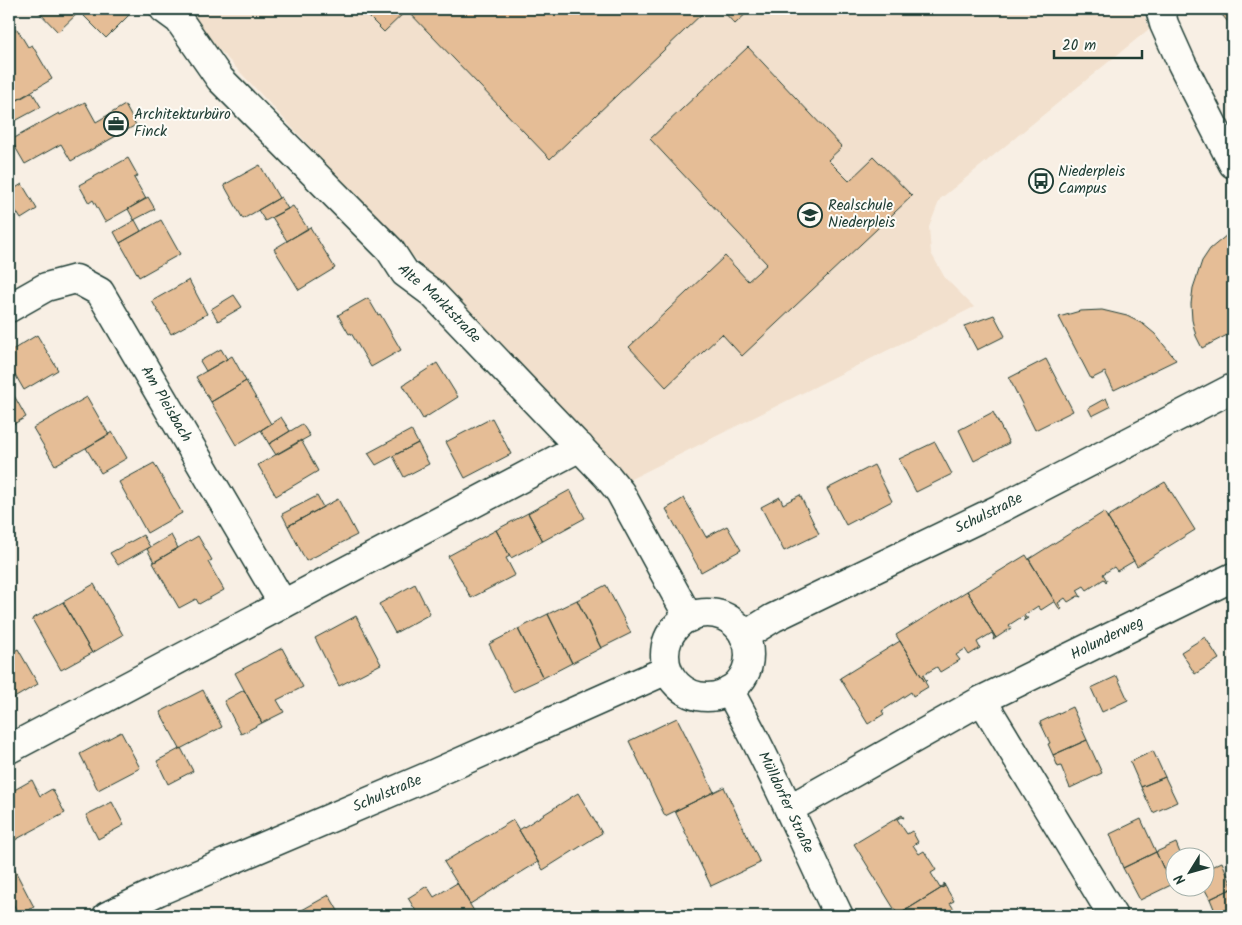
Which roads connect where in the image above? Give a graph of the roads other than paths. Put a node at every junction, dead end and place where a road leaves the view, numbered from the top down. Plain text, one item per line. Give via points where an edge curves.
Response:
1 (164, 9) edge
2 (1160, 9) edge
3 (1233, 164) edge
4 (9, 308) edge
5 (1233, 388) edge
6 (580, 447) junction
7 (1233, 577) edge
8 (283, 604) junction
9 (688, 618) junction
10 (744, 636) junction
11 (667, 670) junction
12 (730, 690) junction
13 (982, 700) junction
14 (9, 749) edge
15 (789, 809) junction
16 (107, 916) edge
17 (839, 916) edge
18 (1113, 916) edge

1 - 6 street, Alte Marktstraße via 179,20 220,79 390,250 405,273 432,293
2 - 3 street via 1182,64
4 - 8 street, Am Pleisbach via 46,286 76,279 100,292
5 - 10 street, Schulstraße via 1001,508 773,618
6 - 8 street
6 - 9 street, Alte Marktstraße via 620,492
7 - 13 street, Holunderweg
8 - 14 street
9 - 10 street via 713,614 726,618
9 - 11 street via 674,629 666,646
10 - 12 street via 748,647 745,672
11 - 12 street via 682,690 694,695 718,696
11 - 16 street, Schulstraße
12 - 15 street, Mülldorfer Straße
13 - 15 street, Holunderweg
13 - 18 street
15 - 17 street, Mülldorfer Straße

